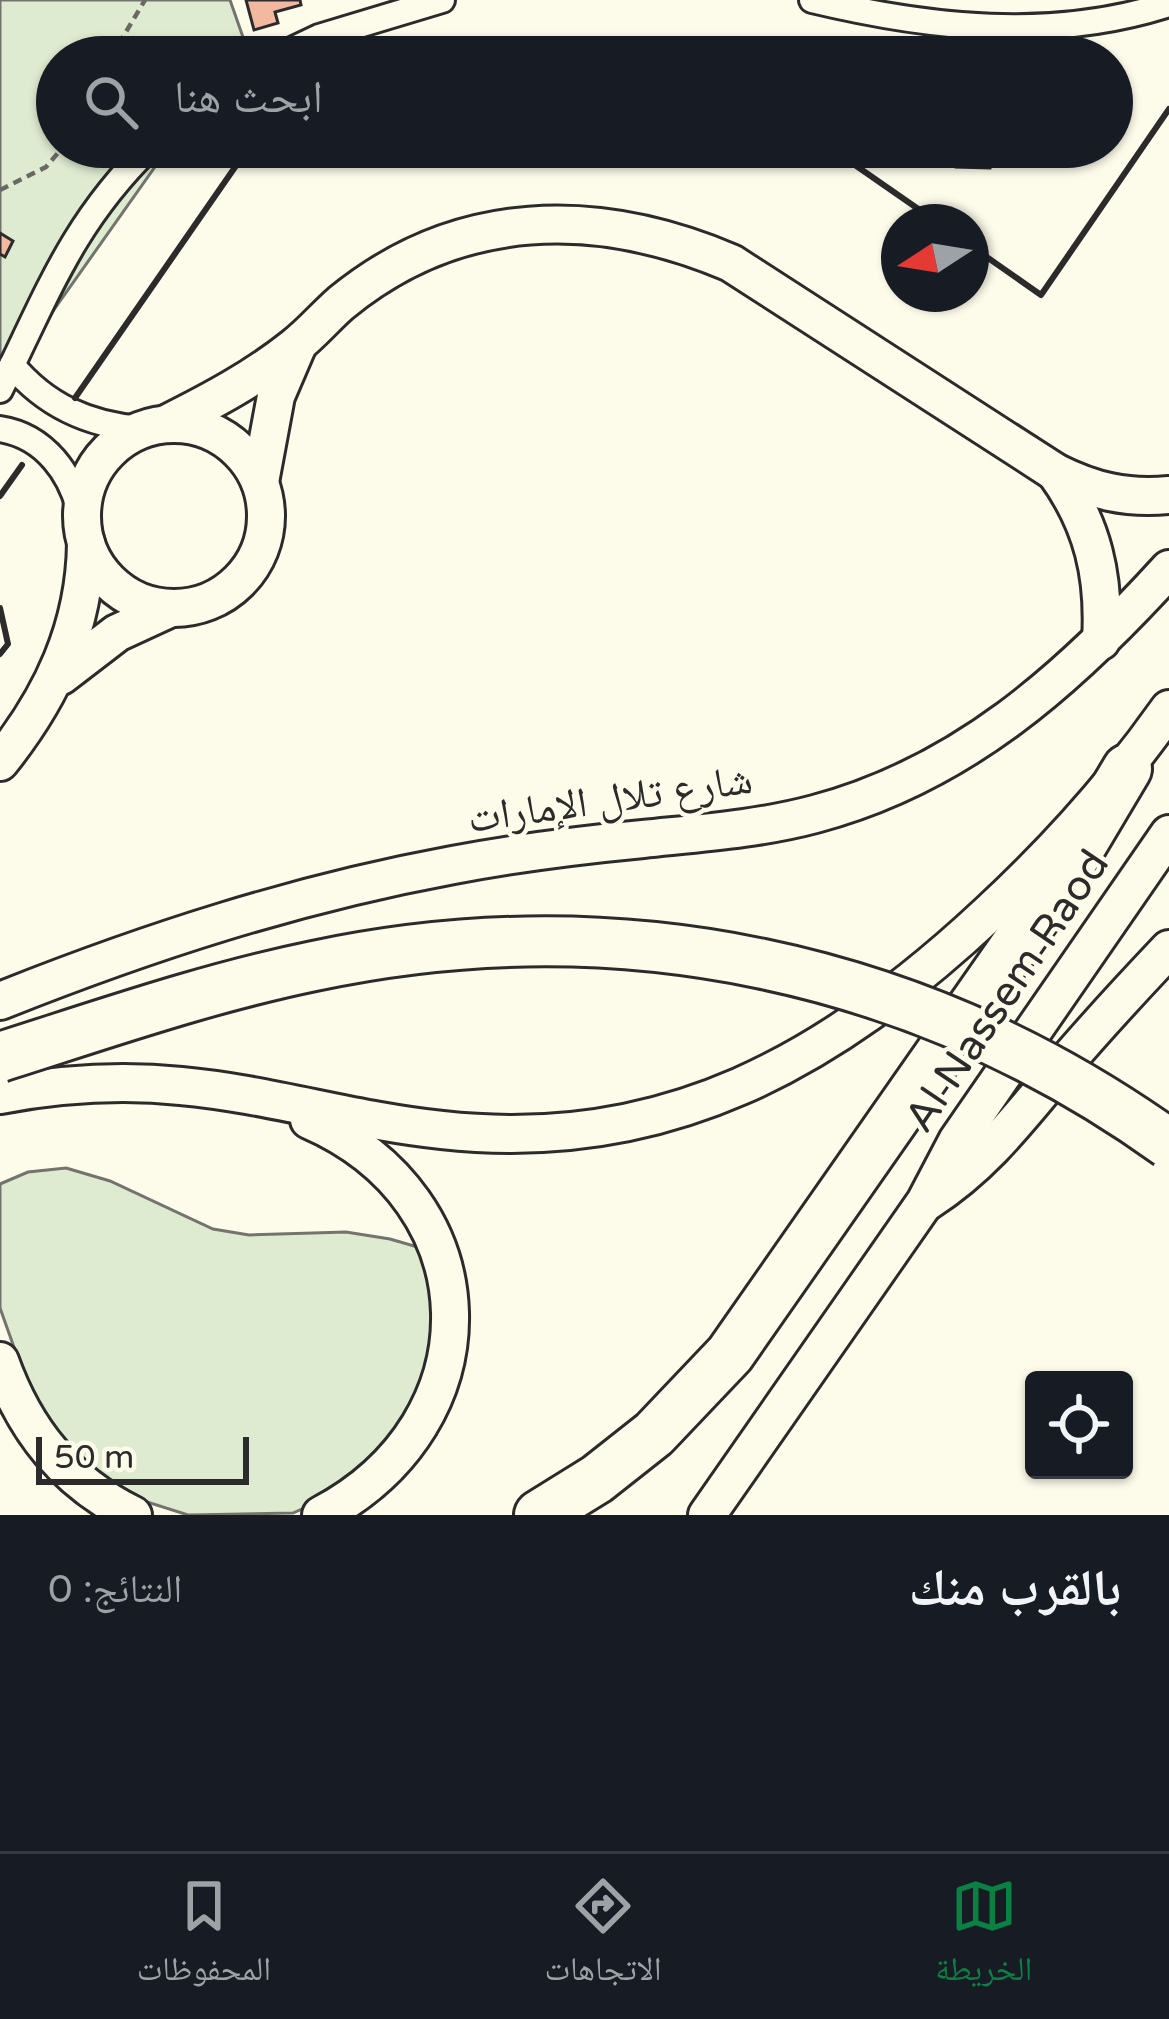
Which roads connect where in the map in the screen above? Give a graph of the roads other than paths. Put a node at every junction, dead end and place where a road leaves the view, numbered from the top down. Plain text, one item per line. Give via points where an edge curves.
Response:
1 (442, 0) edge
2 (812, 0) edge
3 (1169, 4) edge
4 (322, 36) edge
5 (128, 168) edge
6 (299, 344) junction
7 (12, 365) junction
8 (0, 390) edge
9 (73, 413) junction
10 (155, 426) junction
11 (0, 429) edge
12 (46, 451) junction
13 (1055, 472) junction
14 (260, 482) junction
15 (1169, 495) edge
16 (83, 530) junction
17 (1169, 569) edge
18 (169, 609) junction
19 (1101, 641) junction
20 (50, 687) junction
21 (1169, 709) edge
22 (0, 762) edge
23 (1126, 769) junction
24 (1169, 834) edge
25 (1169, 949) edge
26 (0, 1001) edge
27 (0, 1057) edge
28 (0, 1095) edge
29 (250, 1096) junction
30 (1169, 1144) edge
31 (925, 1202) junction
32 (0, 1361) edge
33 (133, 1515) edge
34 (321, 1515) edge
35 (539, 1515) edge
36 (707, 1515) edge

1 - 4 street
2 - 3 street via 966,27 1091,21
5 - 7 street via 80,228
6 - 10 main road via 236,387
6 - 13 main road via 374,280 444,245 501,229 619,227 731,263
6 - 14 main road via 277,396
7 - 8 street
7 - 9 street
9 - 10 street
9 - 12 street
10 - 14 main road via 197,426 224,438
10 - 16 main road via 117,443 98,463 86,488
11 - 12 street
12 - 16 street via 70,480
13 - 15 main road via 1112,494
13 - 19 main road via 1082,515 1098,563
14 - 18 main road via 267,512 250,571 227,593
16 - 18 main road via 117,589
16 - 20 main road via 84,588
17 - 19 main road, شارع تلال الإمارات
18 - 20 main road via 92,649
19 - 26 main road, شارع تلال الإمارات via 990,735 861,800 767,824 532,852 352,885 188,931
20 - 22 main road
21 - 23 main road
23 - 29 main road via 1038,866 868,1016 773,1072 694,1105 601,1126 485,1133
23 - 35 highway via 1061,880 730,1354 654,1434
24 - 31 main road, Al Nassem Raod via 957,1142
25 - 31 main road via 994,1150
27 - 30 highway, bridge via 338,961 446,946 642,946 770,965 914,1005 1070,1078
28 - 29 main road via 148,1084
29 - 34 main road via 367,1154 416,1207 444,1268 450,1336 434,1402 398,1458
31 - 36 main road
32 - 33 main road via 13,1398 53,1457

